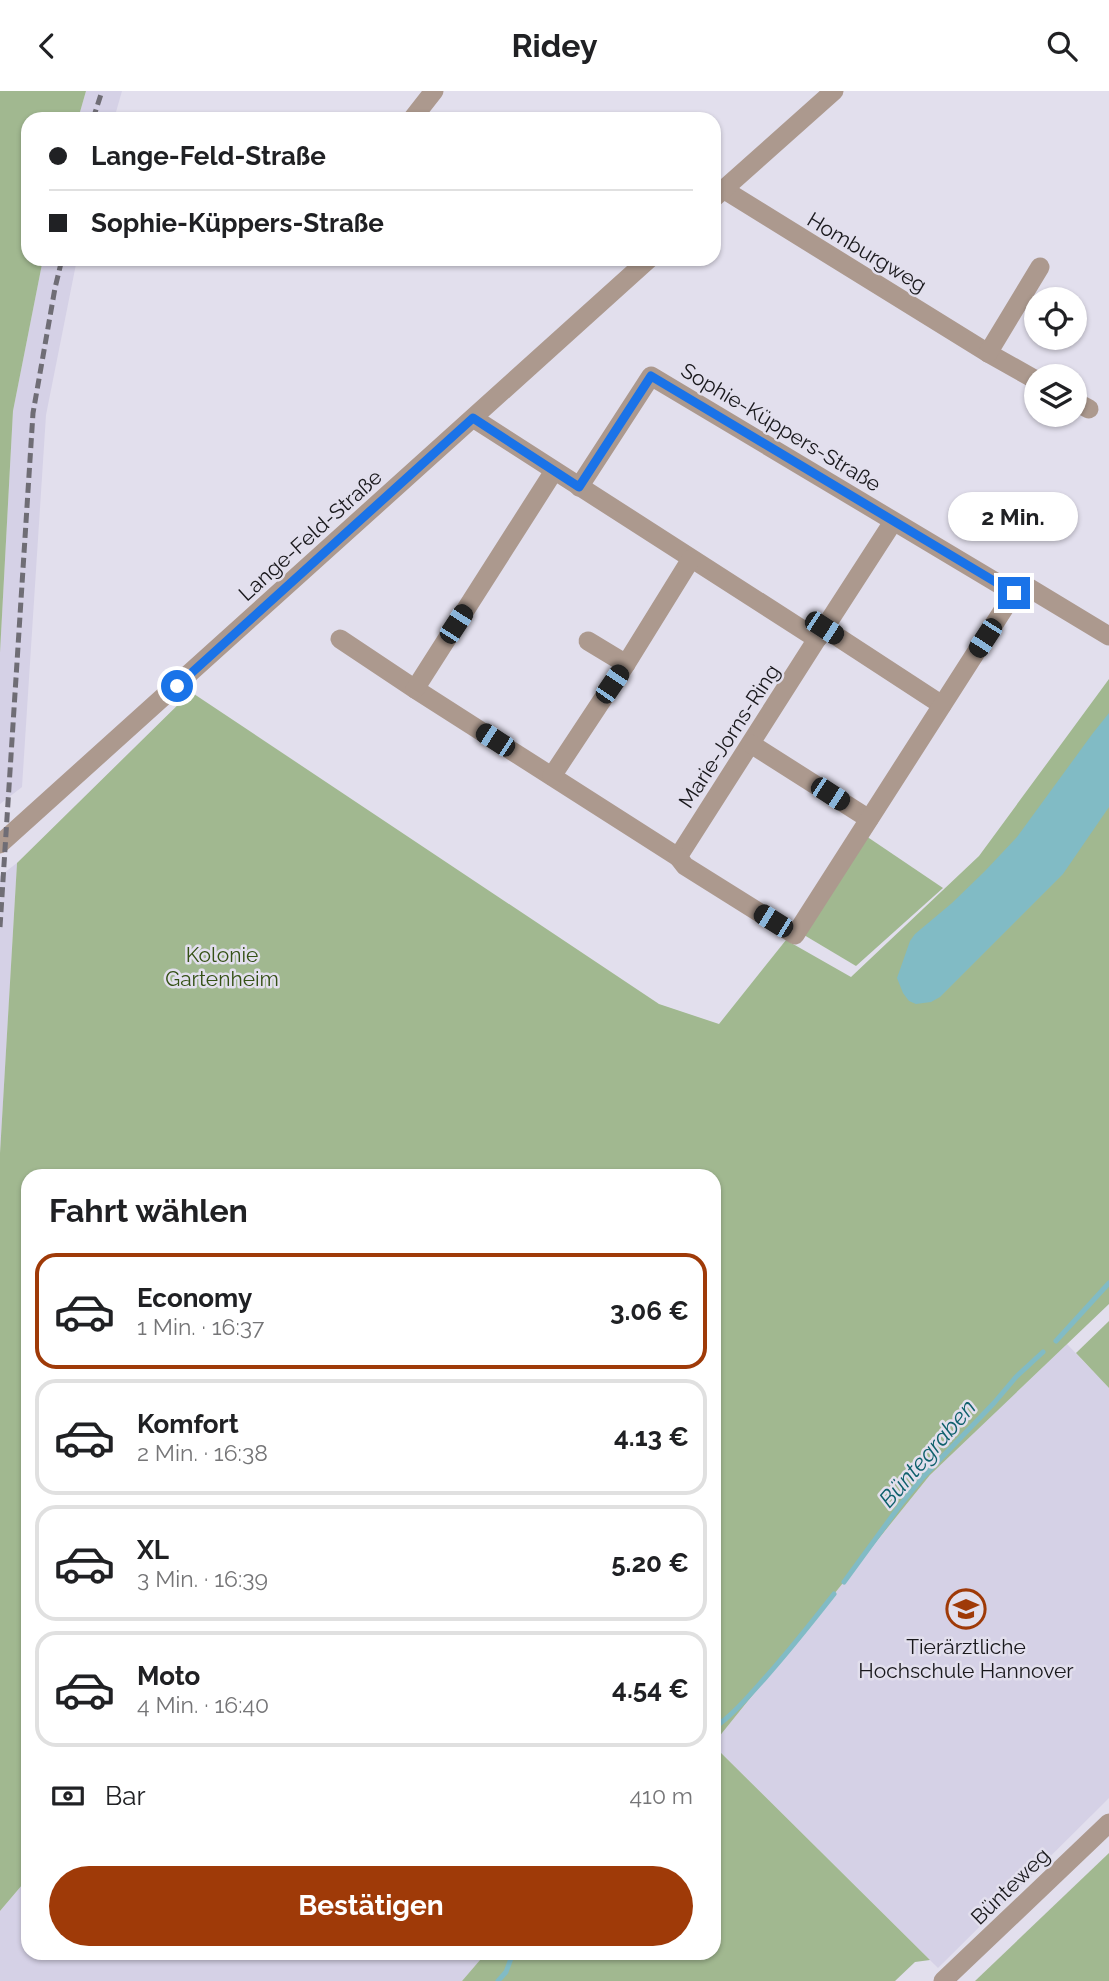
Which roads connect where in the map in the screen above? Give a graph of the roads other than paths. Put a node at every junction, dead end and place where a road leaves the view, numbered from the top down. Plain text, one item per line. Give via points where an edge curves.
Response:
1 (434, 91) edge
2 (834, 91) edge
3 (418, 112) edge
4 (721, 192) edge
5 (721, 195) edge
6 (641, 266) edge
7 (1040, 267) dead end
8 (988, 353) junction
9 (1024, 373) edge
10 (473, 418) junction
11 (554, 471) junction
12 (579, 487) junction
13 (893, 522) junction
14 (691, 559) junction
15 (1014, 593) junction
16 (821, 634) junction
17 (1109, 636) edge
18 (340, 639) dead end
19 (588, 641) dead end
20 (626, 664) junction
21 (415, 689) junction
22 (942, 705) junction
23 (751, 744) junction
24 (552, 776) junction
25 (869, 819) junction
26 (0, 844) edge
27 (678, 857) junction
28 (1109, 1823) edge
29 (943, 1981) edge

1 - 3 street
2 - 4 street
5 - 8 street, Homburgweg
6 - 10 street, Lange-Feld-Straße
7 - 8 street
8 - 9 street, Homburgweg
10 - 11 street
10 - 26 street, Lange-Feld-Straße
11 - 12 street
11 - 21 street
12 - 13 street, Sophie-Küppers-Straße via 651,376
12 - 14 street
13 - 15 street, Sophie-Küppers-Straße
13 - 16 street
14 - 16 street
14 - 20 street
15 - 17 street, Sophie-Küppers-Straße via 1026,586
15 - 22 street
16 - 22 street
16 - 23 street, Marie-Jorns-Ring
18 - 21 street
19 - 20 street
20 - 24 street
21 - 24 street
22 - 25 street
23 - 25 street
23 - 27 street, Marie-Jorns-Ring
24 - 27 street
25 - 27 street via 795,935 685,866
28 - 29 street, Bünteweg

